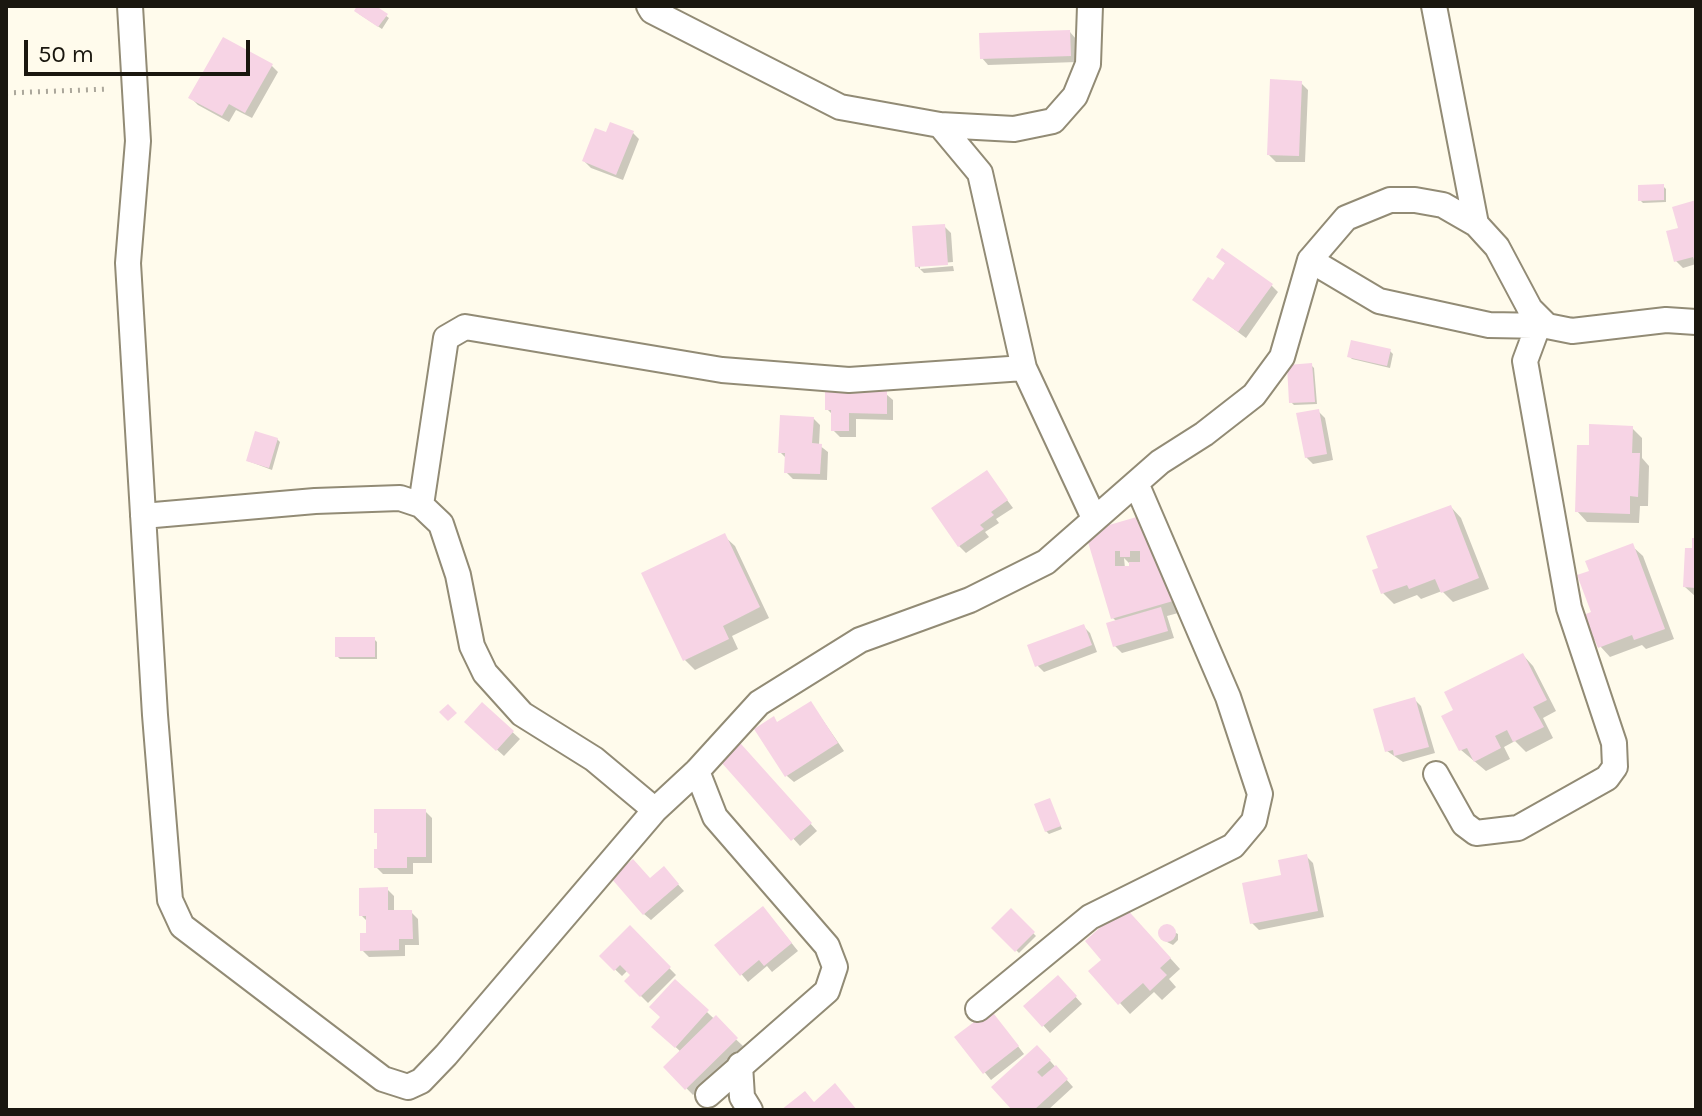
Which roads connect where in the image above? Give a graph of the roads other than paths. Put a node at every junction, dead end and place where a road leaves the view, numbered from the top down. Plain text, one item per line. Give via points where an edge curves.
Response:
1 (130, 6) edge
2 (649, 6) edge
3 (1090, 6) edge
4 (1434, 6) edge
5 (940, 125) junction
6 (1476, 224) junction
7 (1310, 260) junction
8 (1696, 322) edge
9 (1542, 326) junction
10 (1024, 368) junction
11 (1136, 483) junction
12 (421, 505) junction
13 (143, 516) junction
14 (1094, 518) junction
15 (697, 771) junction
16 (1436, 774) dead end
17 (655, 810) junction
18 (978, 1009) dead end
19 (740, 1065) junction
20 (708, 1095) dead end
21 (750, 1110) edge

1 - 13 street via 138,141 128,263
2 - 5 street via 840,107
3 - 5 street via 1088,64 1075,96 1053,121 1014,129
4 - 6 street
5 - 10 street via 980,173
6 - 7 street via 1443,205 1390,200 1346,218
6 - 9 street via 1497,247
7 - 9 street via 1379,301 1489,325
7 - 11 street via 1282,357 1254,395
8 - 9 street via 1666,320 1572,331
9 - 16 street via 1525,361 1569,608 1614,743 1615,767 1607,778 1518,828 1476,833 1464,824
10 - 12 street via 849,380 722,370 465,327 446,338
10 - 14 street
11 - 14 street
11 - 18 street via 1228,697 1260,794 1254,821 1233,846 1090,917
12 - 13 street via 400,498 315,501
12 - 17 street via 441,524 472,646 485,673 522,714 594,759
13 - 17 street via 170,900 182,926 383,1079 408,1087 421,1081
14 - 15 street via 1046,562 970,600 860,640 759,703
15 - 17 street
15 - 19 street via 715,817 827,946 835,967 827,991
19 - 20 street
19 - 21 street via 742,1097

